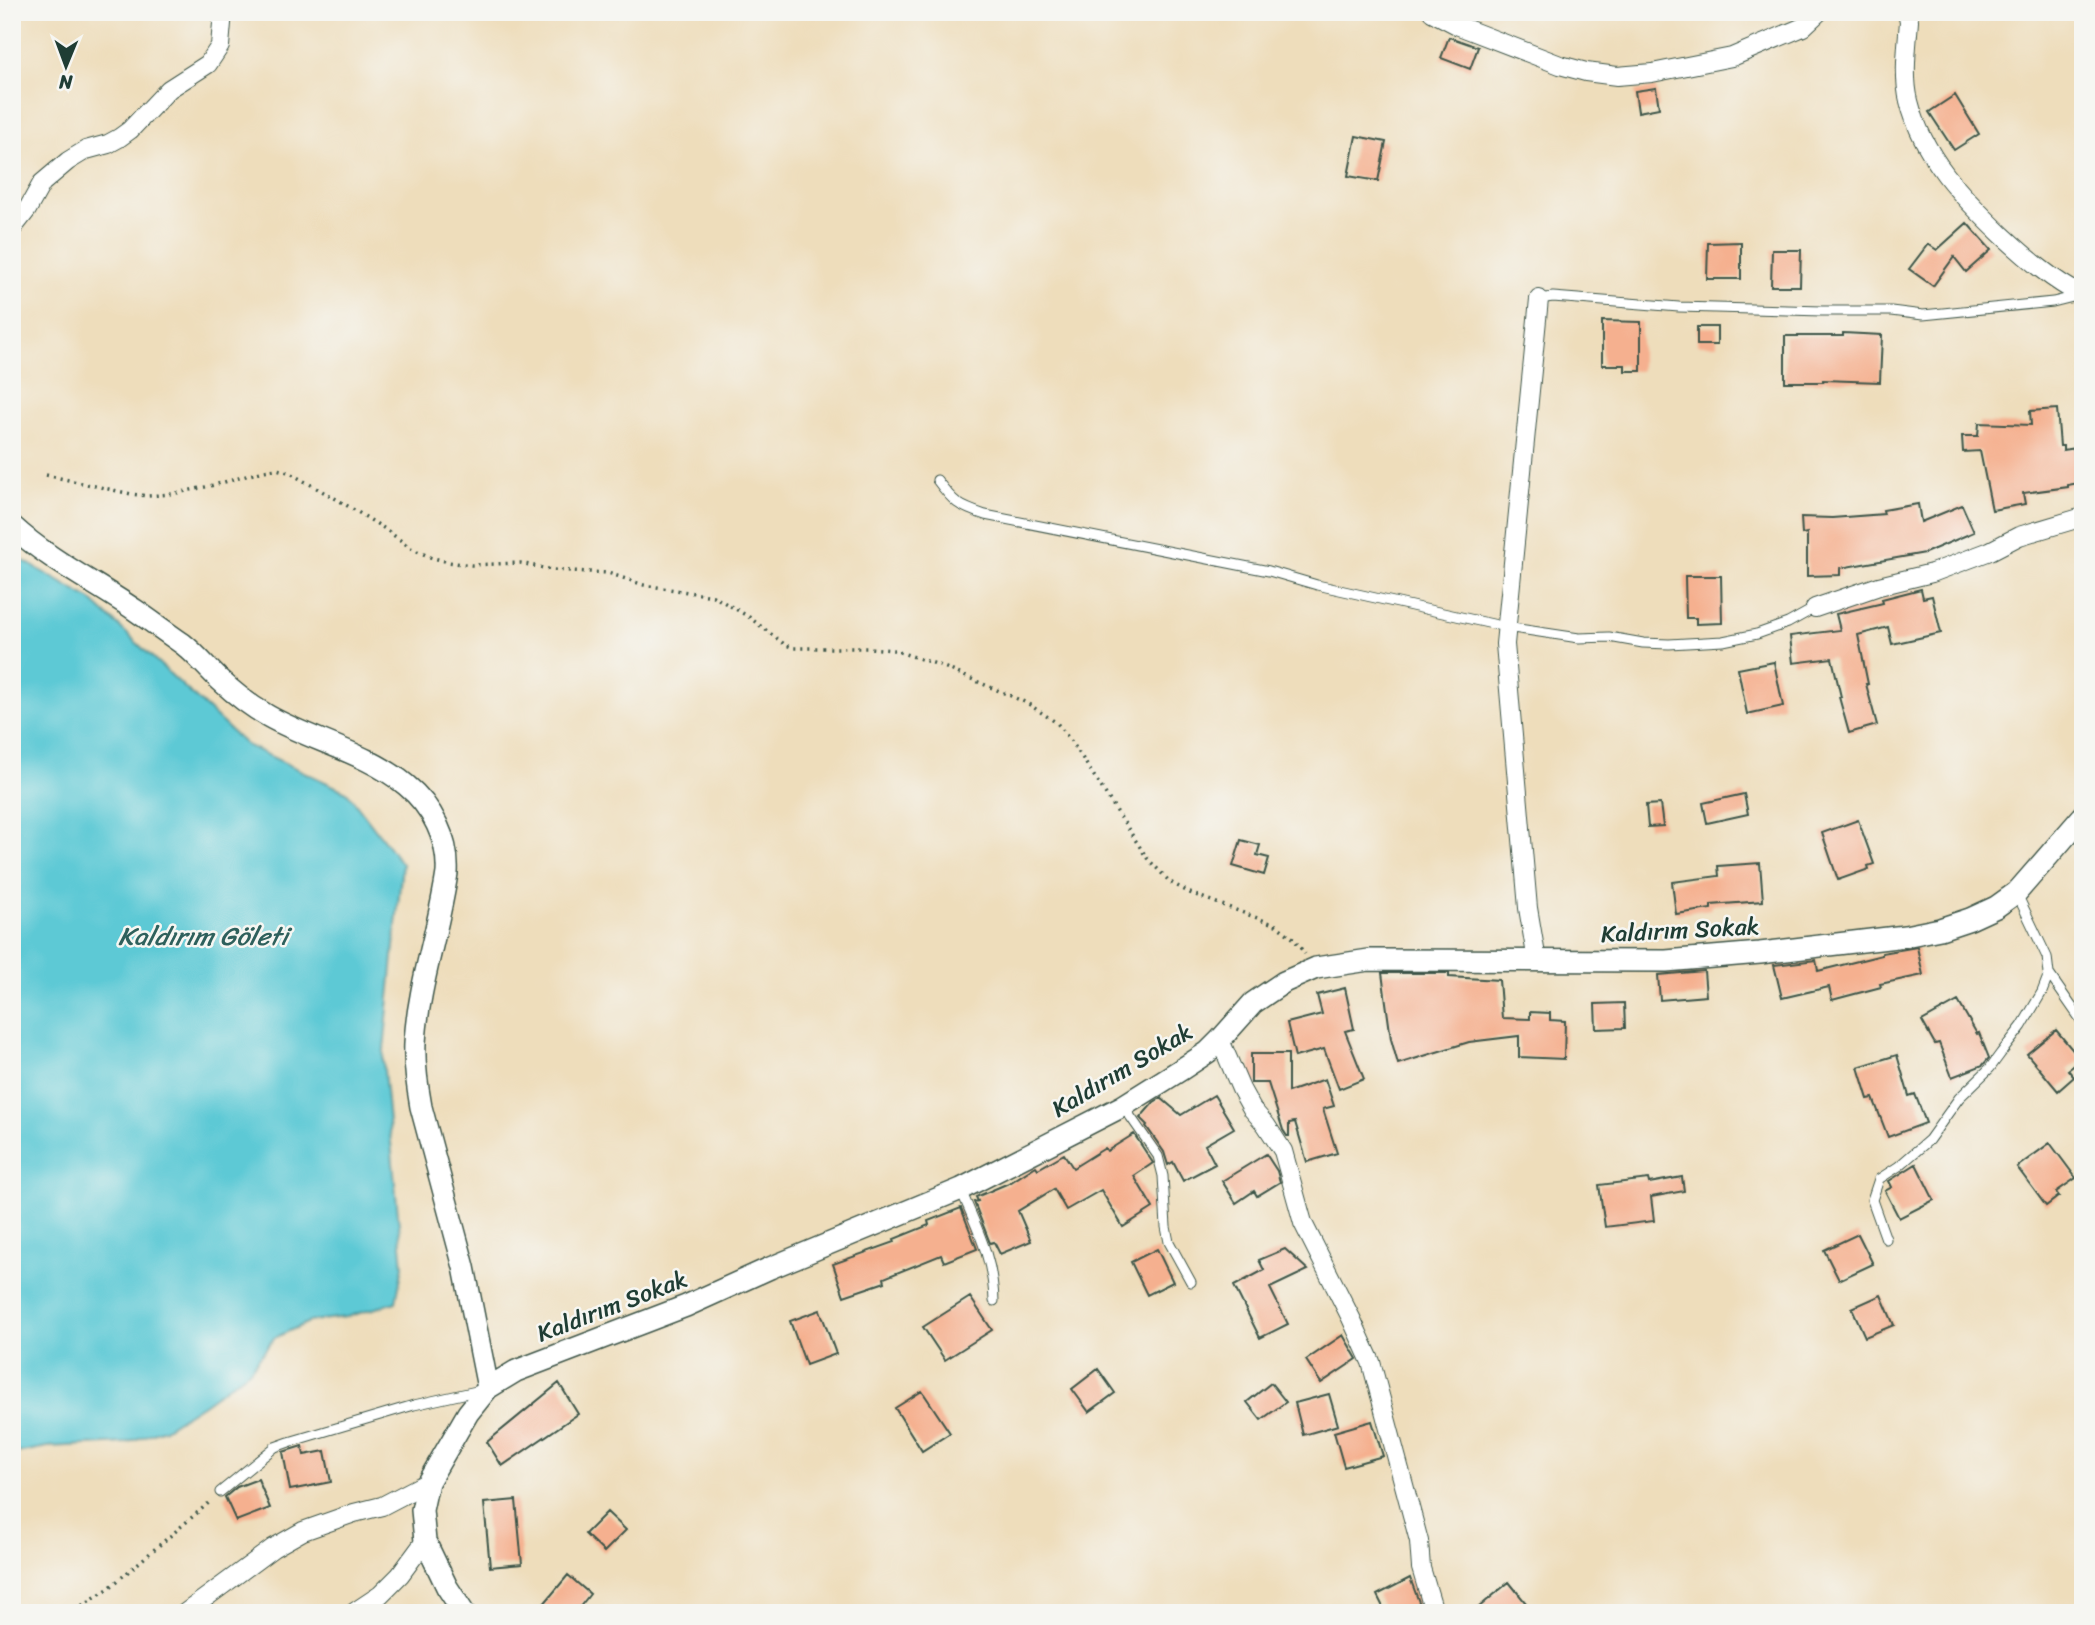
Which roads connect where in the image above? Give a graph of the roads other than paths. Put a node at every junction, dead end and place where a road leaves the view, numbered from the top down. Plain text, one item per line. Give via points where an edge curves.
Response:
1 (223, 12) edge
2 (1433, 12) edge
3 (1819, 12) edge
4 (1909, 15) edge
5 (12, 229) edge
6 (2081, 295) edge
7 (1539, 299) joint
8 (937, 480) dead end
9 (2083, 517) edge
10 (12, 526) edge
11 (1815, 608) joint
12 (1506, 627) junction
13 (2083, 816) edge
14 (2017, 892) junction
15 (1537, 961) junction
16 (2049, 975) junction
17 (2083, 1023) edge
18 (1220, 1040) junction
19 (1123, 1106) junction
20 (961, 1189) junction
21 (1886, 1239) dead end
22 (1191, 1282) dead end
23 (994, 1301) dead end
24 (488, 1388) junction
25 (428, 1482) junction
26 (220, 1492) road end
27 (425, 1541) junction
28 (1433, 1608) dead end
29 (185, 1613) edge
30 (353, 1613) edge
31 (464, 1613) edge

1 - 5 street via 220,46 208,64 169,89 119,138 68,161 42,183
2 - 3 street via 1560,65 1617,76 1732,57 1803,27
4 - 6 street via 1909,101 1945,177 2032,263
6 - 7 lane via 1923,315
7 - 12 street
8 - 12 lane via 953,500 985,514 1269,571
9 - 11 street via 2019,536 1932,573
10 - 24 street via 186,647 224,684 265,714 369,762 408,786 436,822 448,859 447,873 419,1010 416,1072
11 - 12 lane via 1757,634 1669,644
12 - 15 street via 1528,908
13 - 14 street, Kaldırım Sokak
14 - 15 street, Kaldırım Sokak via 1970,919 1905,936 1666,961
14 - 16 lane via 2047,957
15 - 18 street, Kaldırım Sokak via 1400,959 1316,968 1253,1003
16 - 17 lane
16 - 21 lane via 2022,1026 1990,1068 1959,1098 1929,1140 1879,1179 1872,1200
18 - 19 street, Kaldırım Sokak
18 - 28 street via 1246,1099 1283,1152 1303,1223 1371,1362
19 - 20 street, Kaldırım Sokak
19 - 22 lane via 1158,1156 1169,1242
20 - 23 lane via 989,1259
20 - 24 street, Kaldırım Sokak via 686,1306 516,1371
24 - 25 street, Kaldırım Sokak
24 - 26 lane via 289,1441
25 - 27 street via 422,1510
25 - 29 street via 382,1506 303,1531
27 - 30 street via 400,1575
27 - 31 street

